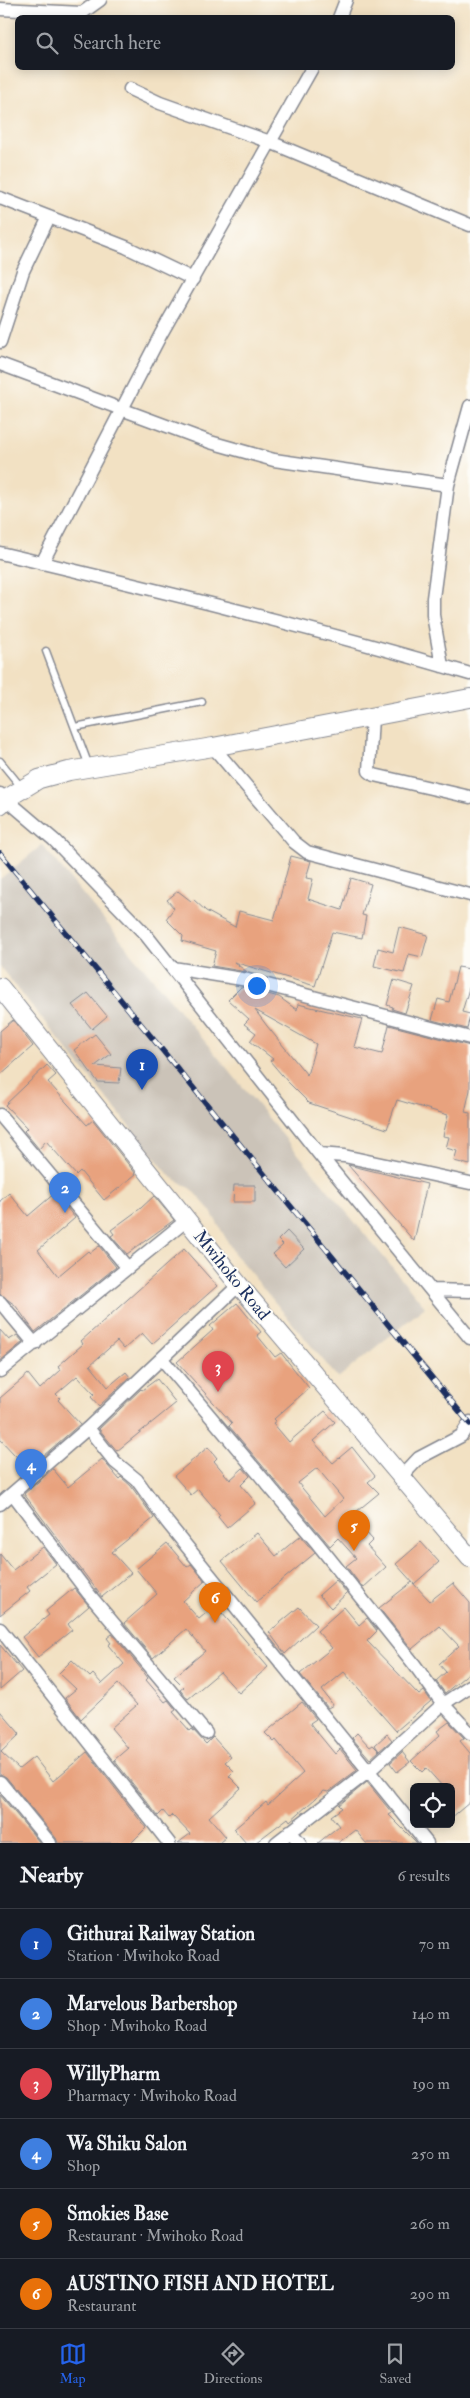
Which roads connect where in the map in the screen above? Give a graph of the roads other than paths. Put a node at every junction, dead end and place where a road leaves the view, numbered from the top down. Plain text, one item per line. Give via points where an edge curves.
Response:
1 (100, 0) edge
2 (346, 0) edge
3 (0, 9) edge
4 (340, 15) edge
5 (311, 70) edge
6 (130, 89) dead end
7 (270, 142) junction
8 (0, 198) edge
9 (49, 217) junction
10 (470, 225) edge
11 (193, 278) junction
12 (0, 342) edge
13 (0, 364) edge
14 (470, 406) edge
15 (123, 410) junction
16 (448, 485) junction
17 (0, 553) edge
18 (42, 562) junction
19 (46, 651) dead end
20 (442, 666) junction
21 (470, 674) edge
22 (470, 698) edge
23 (202, 702) dead end
24 (372, 717) junction
25 (75, 727) junction
26 (213, 747) junction
27 (0, 761) edge
28 (90, 768) junction
29 (23, 789) junction
30 (470, 797) edge
31 (2, 799) edge
32 (470, 895) edge
33 (173, 968) junction
34 (0, 986) edge
35 (470, 1038) edge
36 (0, 1115) edge
37 (319, 1154) junction
38 (470, 1183) edge
39 (187, 1220) junction
40 (127, 1268) junction
41 (239, 1286) junction
42 (432, 1290) junction
43 (470, 1291) edge
44 (0, 1302) edge
45 (470, 1338) edge
46 (35, 1344) junction
47 (162, 1359) junction
48 (0, 1371) edge
49 (470, 1422) edge
50 (88, 1428) junction
51 (401, 1477) junction
52 (13, 1494) junction
53 (0, 1504) edge
54 (470, 1558) edge
55 (0, 1629) edge
56 (470, 1686) edge
57 (443, 1704) junction
58 (206, 1732) dead end
59 (470, 1733) edge
60 (369, 1771) junction
61 (0, 1782) edge
62 (290, 1830) junction
63 (50, 1843) edge
64 (169, 1843) edge
65 (276, 1843) edge
66 (300, 1843) edge
67 (427, 1843) edge

1 - 3 street via 82,13
2 - 4 street
5 - 7 street
6 - 7 street
7 - 10 street
7 - 11 street
8 - 9 street
9 - 11 street
9 - 12 street via 23,271
11 - 15 street
13 - 15 street
14 - 16 street
15 - 16 street via 210,442 274,460
15 - 18 street
16 - 20 street via 433,598
17 - 18 street
18 - 20 street
19 - 25 lane
20 - 21 street
22 - 24 street
23 - 25 lane
24 - 26 street
24 - 30 street via 368,762 374,775
25 - 28 lane
26 - 28 street
26 - 32 street via 294,842 307,852
27 - 29 lane
28 - 29 street via 40,779
29 - 31 street
31 - 33 street via 54,840
33 - 35 street via 248,980
33 - 37 street
34 - 39 street, Mwihoko Road
36 - 40 street
37 - 38 street via 344,1156
37 - 42 street
39 - 40 street
39 - 41 street, Mwihoko Road
40 - 46 street
41 - 47 street
41 - 51 street, Mwihoko Road
42 - 43 street
42 - 45 street
44 - 46 street
46 - 48 street
47 - 50 street
47 - 57 street via 317,1543
49 - 51 street via 461,1436 419,1458
50 - 52 street
50 - 60 street via 116,1462 137,1480 167,1522
51 - 54 street, Mwihoko Road
52 - 53 street
52 - 58 street via 88,1593
55 - 64 street
56 - 57 street
57 - 59 street
57 - 60 street
60 - 62 street
60 - 67 street
61 - 63 street
62 - 65 street
62 - 66 street

